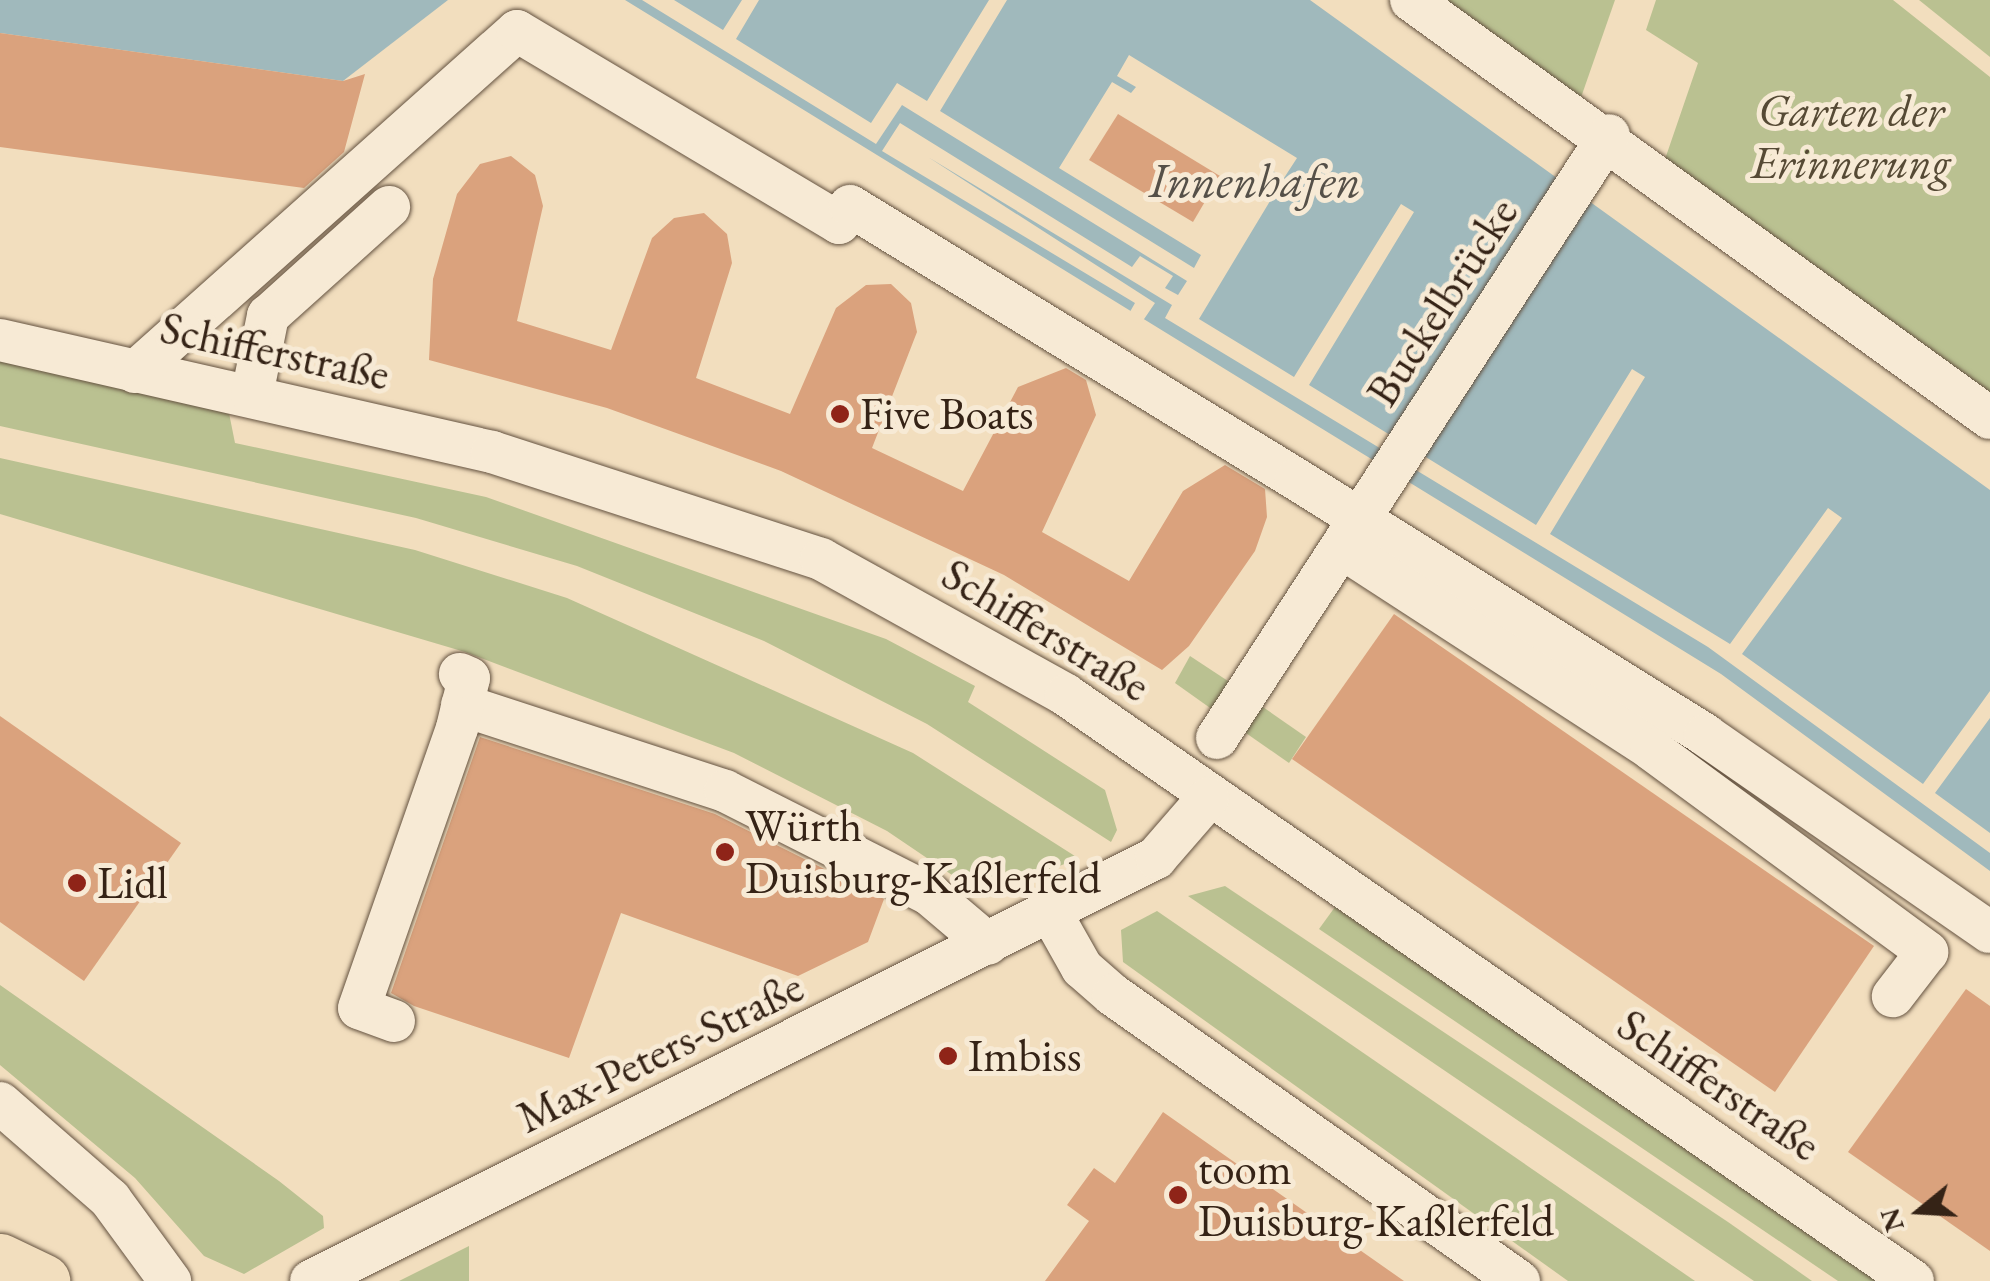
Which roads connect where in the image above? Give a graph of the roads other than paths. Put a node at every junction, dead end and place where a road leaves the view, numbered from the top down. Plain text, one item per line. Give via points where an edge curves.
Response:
1 (1411, 0) edge
2 (1603, 144) junction
3 (389, 207) dead end
4 (0, 340) edge
5 (146, 362) junction
6 (252, 395) junction
7 (1990, 418) edge
8 (1356, 526) junction
9 (1217, 738) dead end
10 (1208, 798) junction
11 (1052, 913) junction
12 (1990, 932) edge
13 (988, 944) junction
14 (1893, 996) dead end
15 (394, 1020) dead end
16 (0, 1103) edge
17 (0, 1261) edge
18 (42, 1281) edge
19 (170, 1281) edge
20 (310, 1281) edge
21 (1519, 1281) edge
22 (1913, 1281) edge

1 - 2 street
2 - 7 street
2 - 8 street, Buckelbrücke
3 - 6 street via 268,316
4 - 5 street, Schifferstraße
5 - 6 street, Schifferstraße
5 - 8 street, Schifferstraße via 511,30 838,223 850,206
6 - 10 street, Schifferstraße via 604,482 822,560 1066,695
8 - 9 street, Buckelbrücke
8 - 12 street via 1720,745
8 - 14 street via 1927,952
10 - 11 street, Max-Peters-Straße via 1156,858
10 - 22 street, Schifferstraße
11 - 13 street, Max-Peters-Straße
11 - 21 street via 1082,968 1113,995
13 - 15 street via 929,894 726,791 461,690 360,1008
13 - 20 street, Max-Peters-Straße
16 - 19 street via 110,1199
17 - 18 highway

